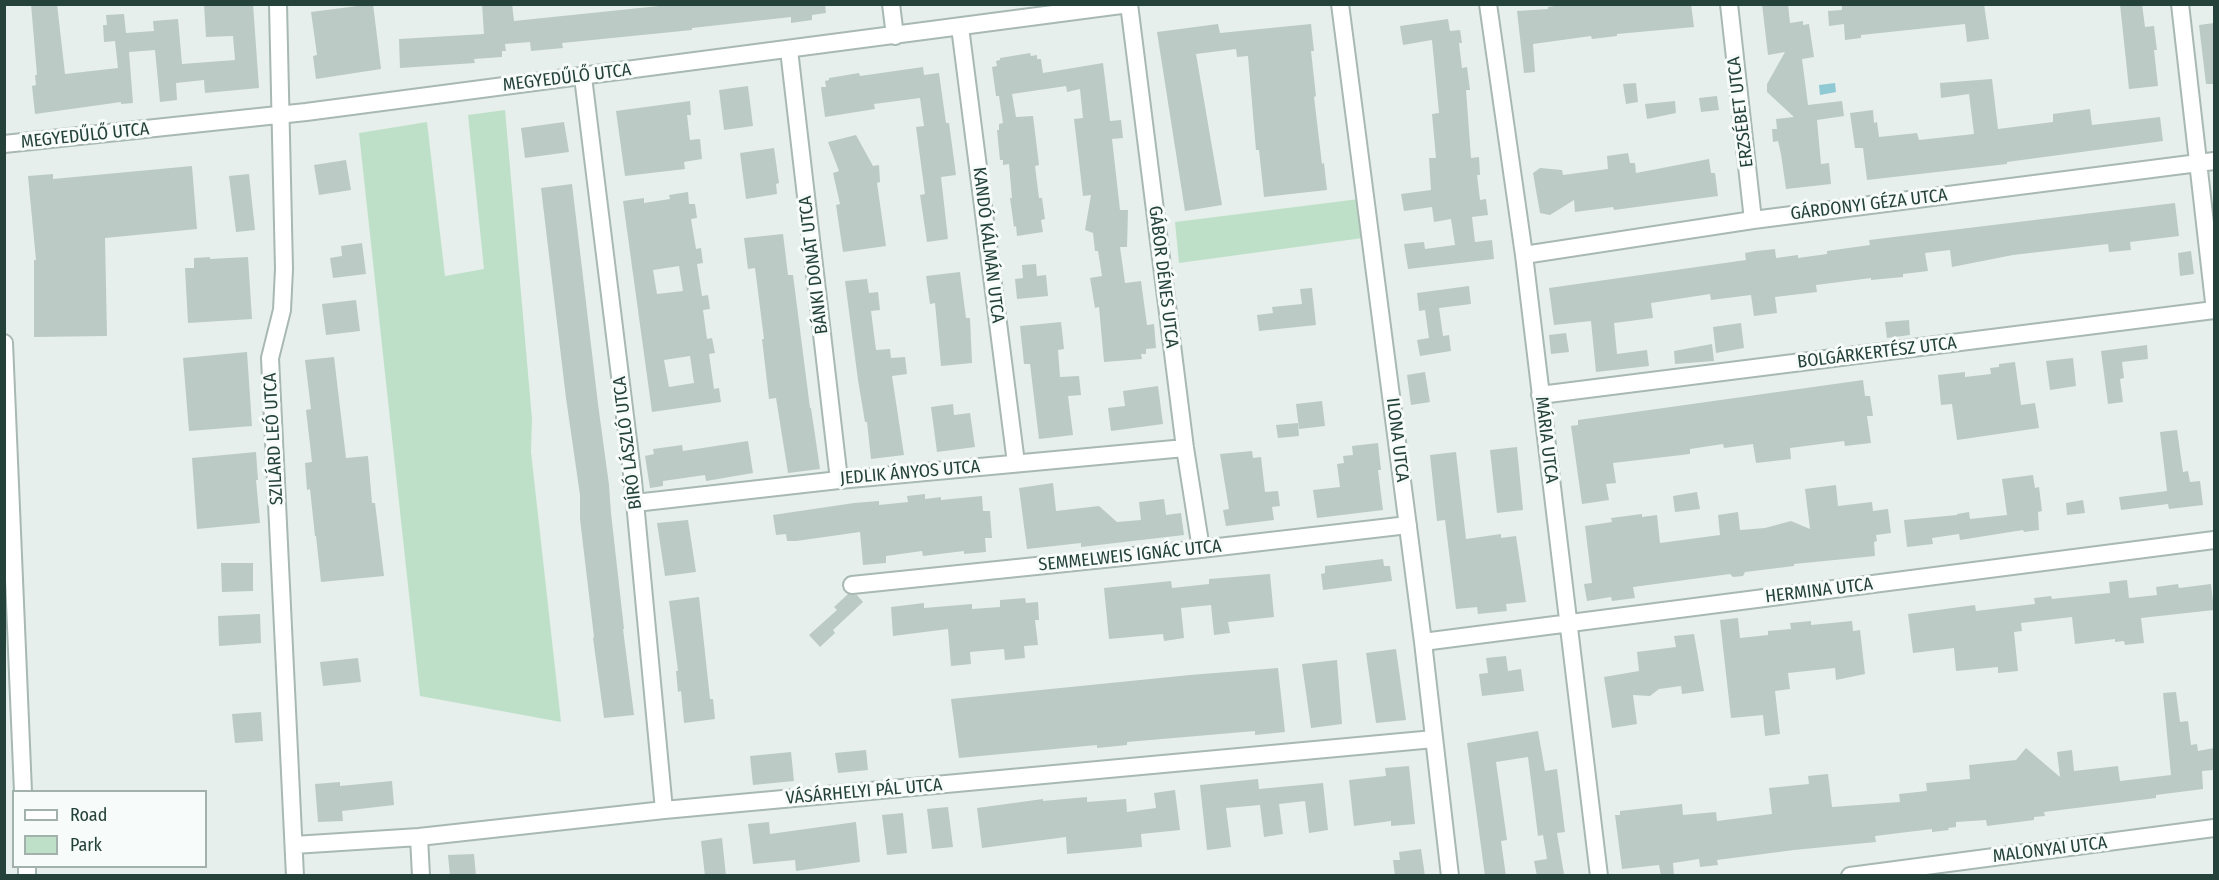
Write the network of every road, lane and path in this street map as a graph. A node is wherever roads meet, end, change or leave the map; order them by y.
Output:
1 (278, 4) edge
2 (891, 4) edge
3 (1129, 4) edge
4 (1340, 4) edge
5 (1488, 4) edge
6 (1729, 4) edge
7 (2181, 4) edge
8 (960, 27) junction
9 (895, 36) junction
10 (789, 50) junction
11 (583, 77) junction
12 (281, 115) junction
13 (4, 144) edge
14 (2207, 162) edge
15 (1754, 220) junction
16 (1524, 255) junction
17 (2214, 302) edge
18 (2214, 310) edge
19 (4, 343) edge
20 (1540, 395) junction
21 (1185, 448) junction
22 (1016, 463) junction
23 (839, 480) junction
24 (635, 503) junction
25 (1408, 525) junction
26 (2214, 540) edge
27 (1201, 549) junction
28 (852, 585) dead end
29 (1569, 623) junction
30 (1424, 642) junction
31 (1434, 740) junction
32 (23, 790) edge
33 (664, 810) junction
34 (2214, 828) edge
35 (419, 837) junction
36 (294, 845) junction
37 (295, 876) edge
38 (421, 876) edge
39 (1450, 876) edge
40 (1599, 876) edge
41 (1850, 876) edge

1 - 12 street, SZILÁRD LEÓ UTCA
2 - 9 street
3 - 8 street, MEGYEDŰLŐ UTCA
3 - 21 street, GÁBOR DÉNES UTCA
4 - 25 street, ILONA UTCA
5 - 16 street, MÁRIA UTCA
6 - 15 street, ERZSÉBET UTCA
7 - 14 street
8 - 9 street, MEGYEDŰLŐ UTCA
8 - 22 street, KANDÓ KÁLMÁN UTCA
9 - 10 street, MEGYEDŰLŐ UTCA
10 - 11 street, MEGYEDŰLŐ UTCA
10 - 23 street, BÁNKI DONÁT UTCA
11 - 12 street, MEGYEDŰLŐ UTCA
11 - 24 street, BÍRÓ LÁSZLÓ UTCA
12 - 13 street, MEGYEDŰLŐ UTCA
12 - 36 street, SZILÁRD LEÓ UTCA
14 - 15 street, GÁRDONYI GÉZA UTCA
14 - 17 street
15 - 16 street, GÁRDONYI GÉZA UTCA
16 - 20 street, MÁRIA UTCA
18 - 20 street, BOLGÁRKERTÉSZ UTCA
19 - 32 street
20 - 29 street, MÁRIA UTCA
21 - 22 street, JEDLIK ÁNYOS UTCA
21 - 27 street, GÁBOR DÉNES UTCA
22 - 23 street, JEDLIK ÁNYOS UTCA
23 - 24 street, JEDLIK ÁNYOS UTCA
24 - 33 street, BÍRÓ LÁSZLÓ UTCA
25 - 27 street, SEMMELWEIS IGNÁC UTCA
25 - 30 street, ILONA UTCA
26 - 29 street, HERMINA UTCA
27 - 28 street, SEMMELWEIS IGNÁC UTCA
29 - 30 street, HERMINA UTCA
29 - 40 street, MÁRIA UTCA
30 - 31 street, ILONA UTCA
31 - 33 street, VÁSÁRHELYI PÁL UTCA
31 - 39 street, ILONA UTCA
33 - 35 street, VÁSÁRHELYI PÁL UTCA
34 - 41 street, MALONYAI UTCA
35 - 36 street, VÁSÁRHELYI PÁL UTCA
35 - 38 street
36 - 37 street, SZILÁRD LEÓ UTCA

